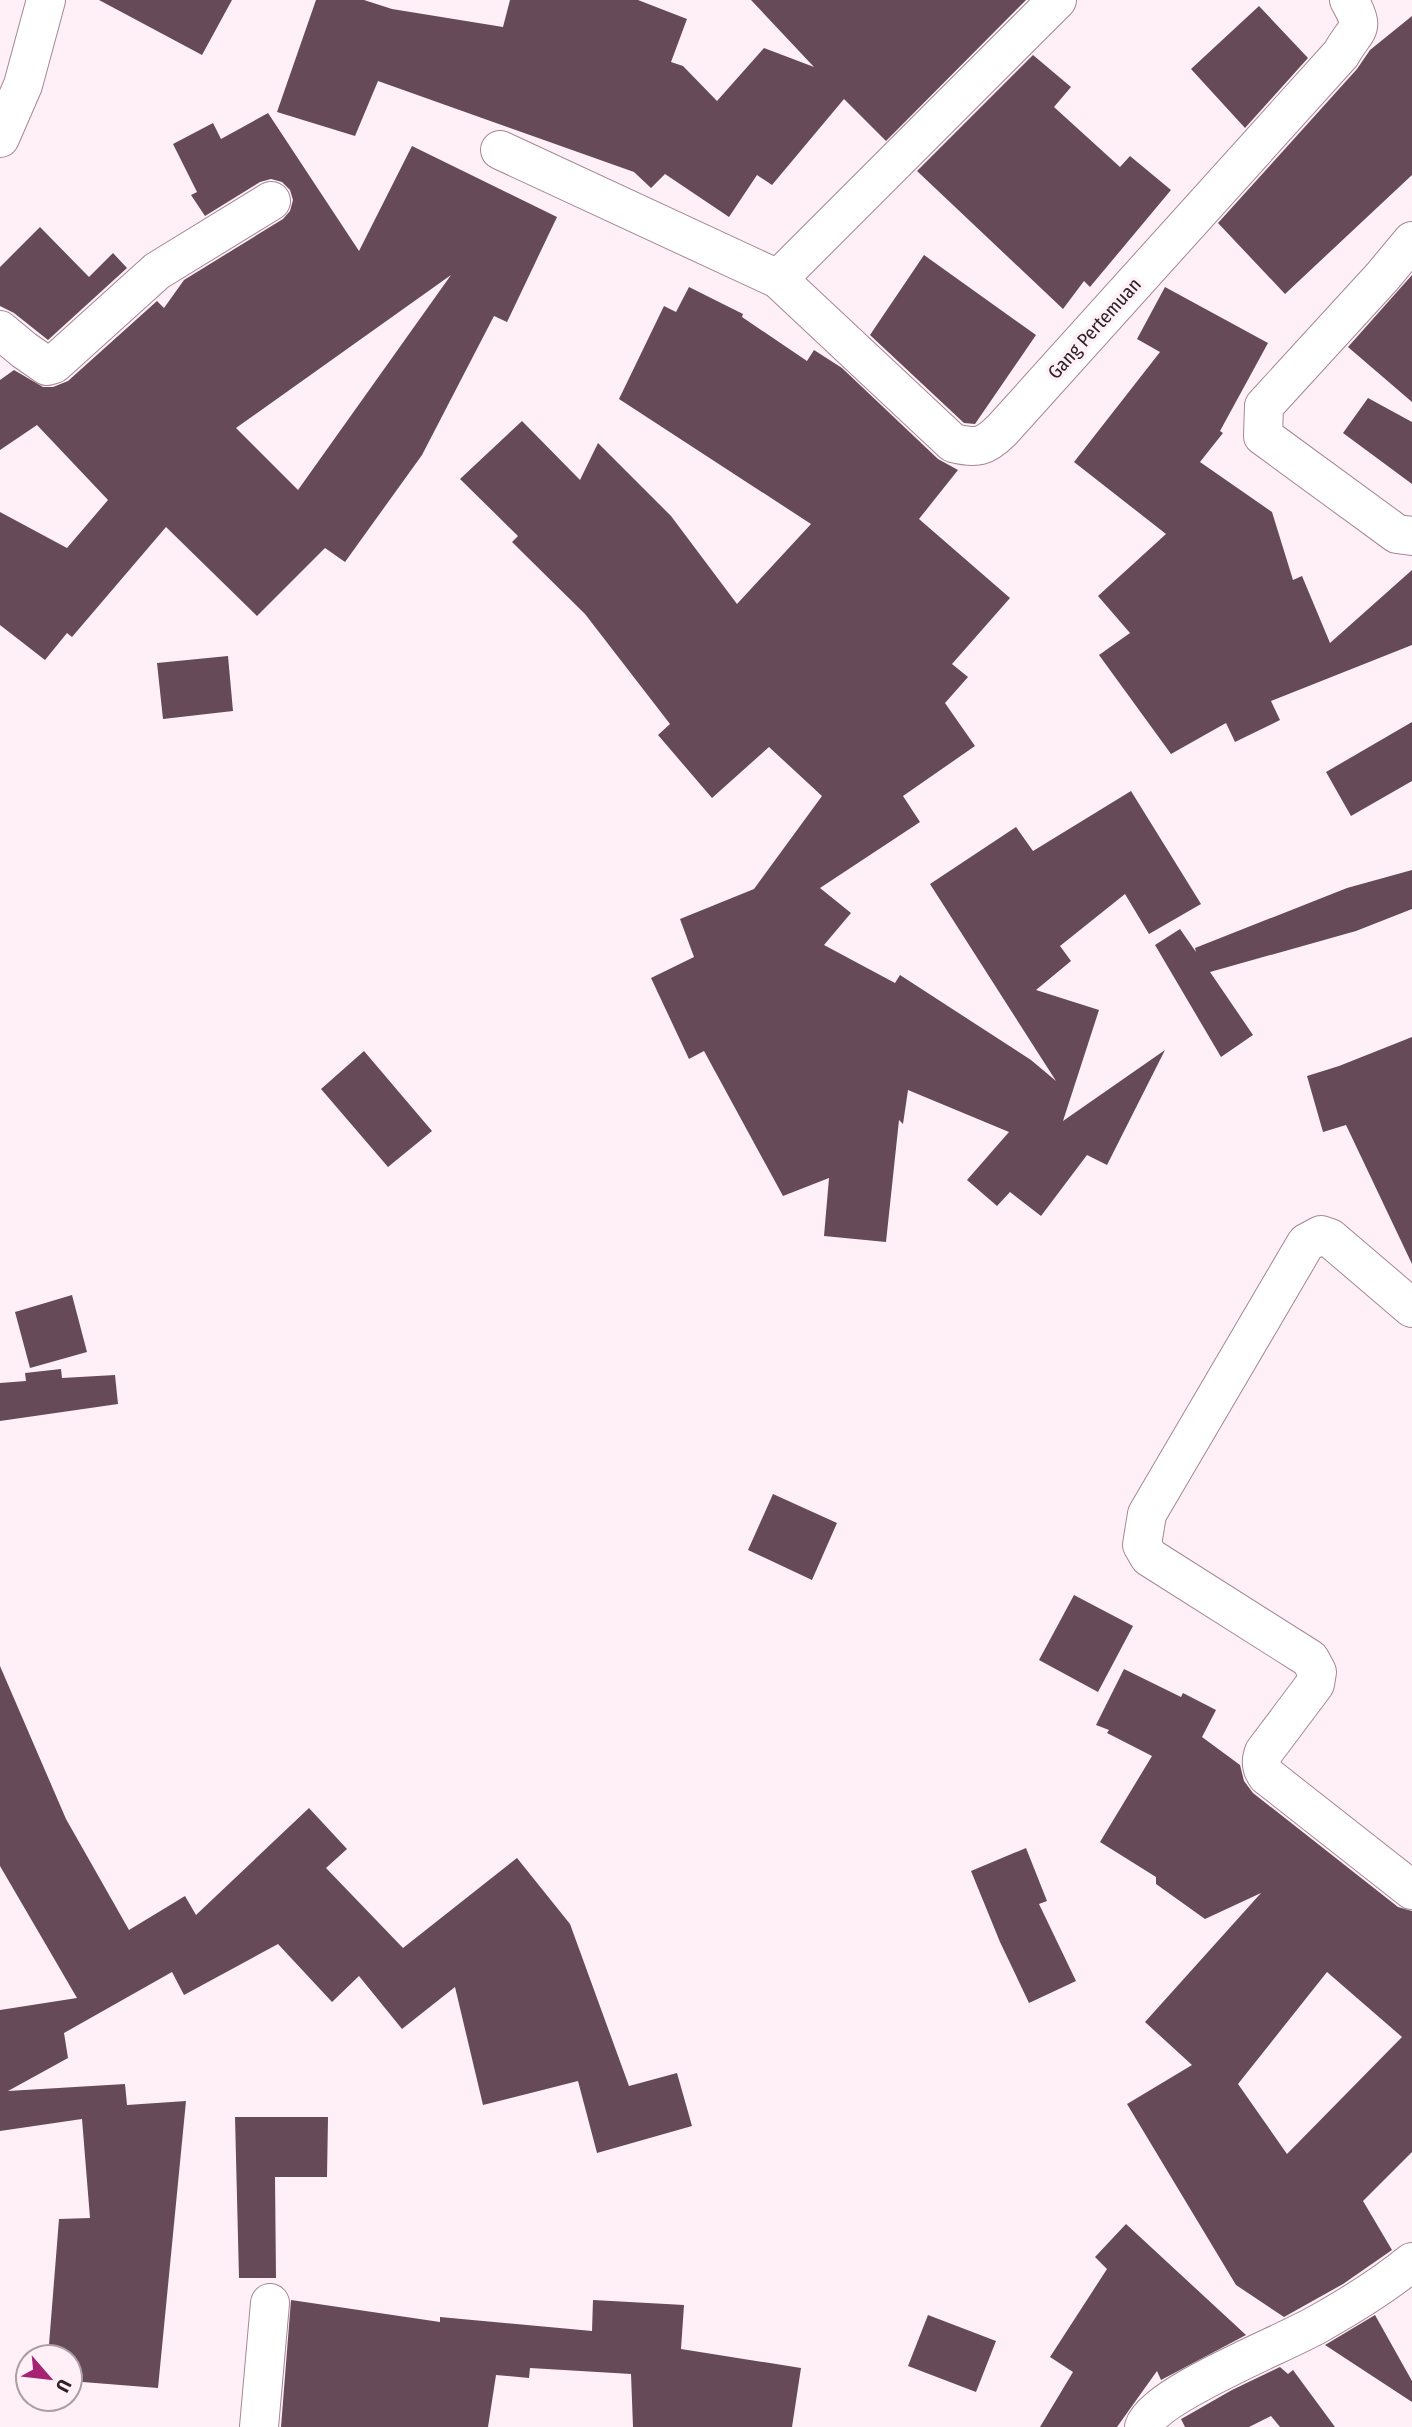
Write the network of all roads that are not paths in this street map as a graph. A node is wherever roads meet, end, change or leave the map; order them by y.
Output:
1 (46, 0) edge
2 (1057, 0) edge
3 (1349, 0) edge
4 (0, 138) edge
5 (500, 150) dead end
6 (271, 201) dead end
7 (1412, 241) edge
8 (778, 279) junction
9 (0, 330) edge
10 (1412, 536) edge
11 (1412, 1308) edge
12 (1412, 1890) edge
13 (1411, 2264) edge
14 (270, 2303) dead end
15 (259, 2427) edge
16 (1144, 2427) edge

1 - 4 street
2 - 8 street
3 - 8 street, Gang Pertemuan
5 - 8 street, Gang Pertemuan
6 - 9 street
7 - 10 street
11 - 12 street
13 - 16 street
14 - 15 street

